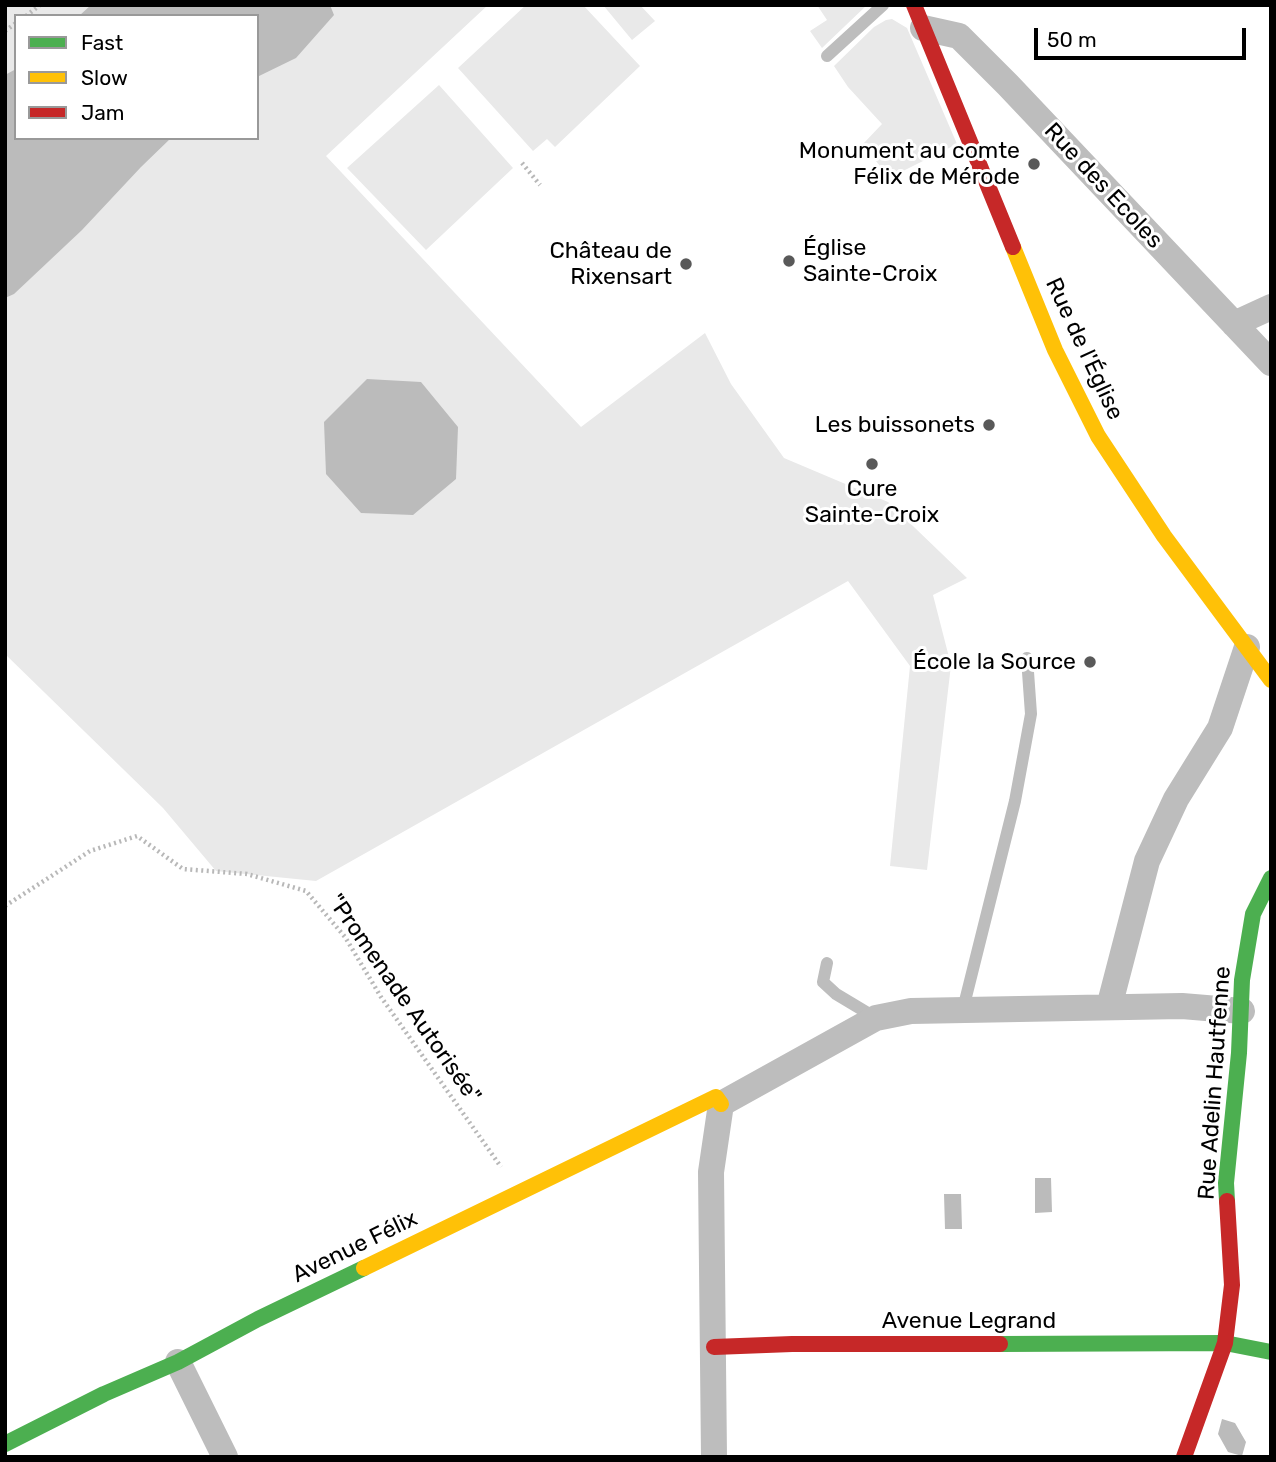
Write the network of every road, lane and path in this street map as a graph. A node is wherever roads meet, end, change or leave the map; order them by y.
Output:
1 (883, 5) edge
2 (918, 16) edge
3 (827, 56) dead end
4 (522, 163) dead end
5 (540, 185) dead end
6 (1271, 307) edge
7 (1234, 324) junction
8 (1271, 363) edge
9 (1247, 647) junction
10 (1027, 658) dead end
11 (1271, 680) edge
12 (1271, 878) edge
13 (5, 906) edge
14 (827, 963) dead end
15 (1109, 1007) junction
16 (963, 1009) junction
17 (1242, 1011) junction
18 (876, 1018) junction
19 (721, 1104) junction
20 (519, 1193) junction
21 (1225, 1343) junction
22 (714, 1347) junction
23 (1271, 1352) edge
24 (178, 1362) junction
25 (5, 1444) edge
26 (225, 1457) edge
27 (714, 1457) edge
28 (1184, 1457) edge

1 - 3 lane
2 - 7 street, Rue des Ecoles
2 - 9 street, Rue de l'Église
4 - 5 path
6 - 7 street
7 - 8 street, Rue des Ecoles
9 - 11 street, Rue de l'Église
9 - 15 street
10 - 16 lane
12 - 17 street, Rue Adelin Hautfenne
13 - 20 path, "Promenade Autorisée"
14 - 18 lane
15 - 16 street
15 - 17 street
16 - 18 street
17 - 21 street, Rue Adelin Hautfenne
18 - 19 street
19 - 20 street, Avenue Félix
19 - 22 street
20 - 24 street, Avenue Félix
21 - 22 street, Avenue Legrand
21 - 23 street, Avenue Legrand
21 - 28 street, Rue Adelin Hautfenne
22 - 27 street
24 - 25 street, Avenue Félix
24 - 26 street

